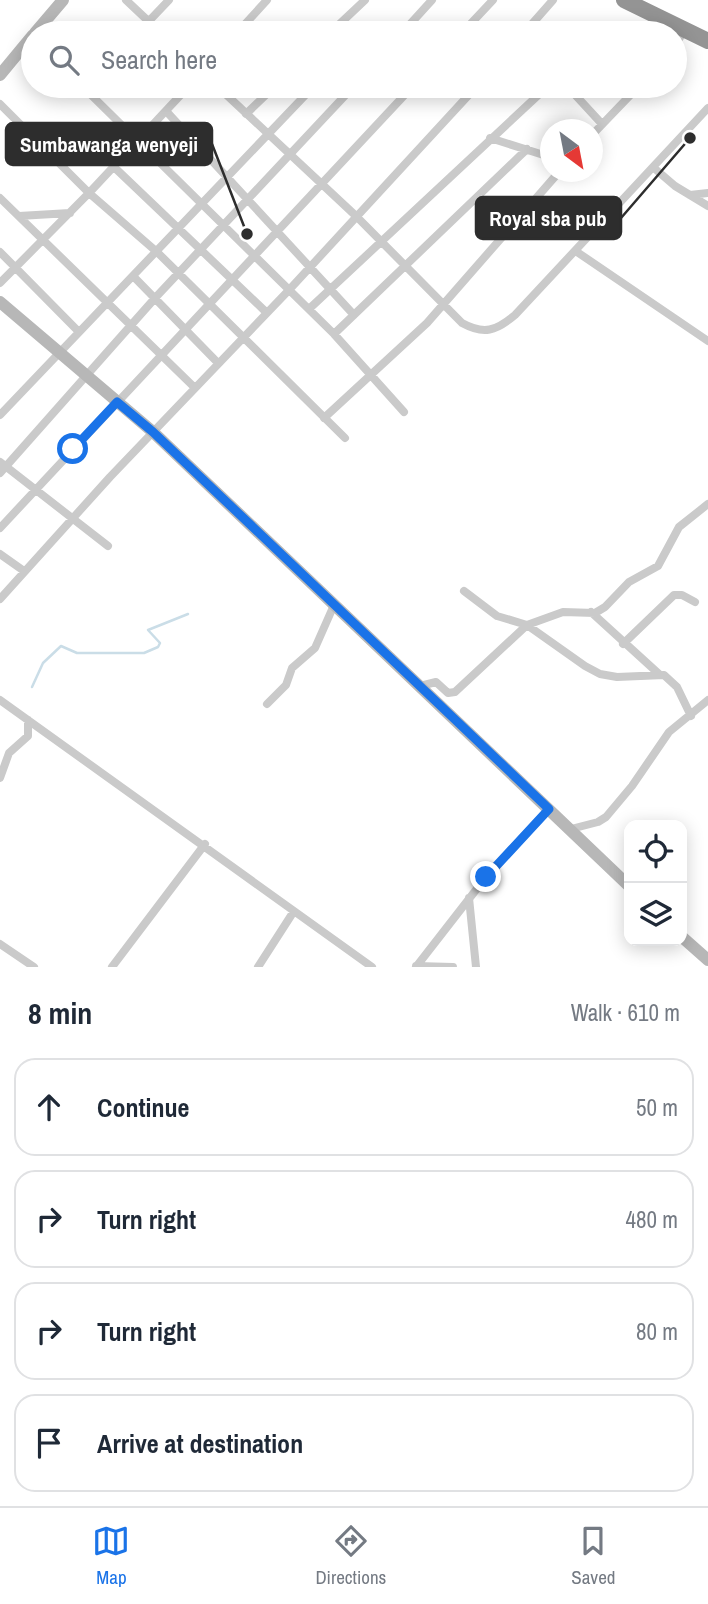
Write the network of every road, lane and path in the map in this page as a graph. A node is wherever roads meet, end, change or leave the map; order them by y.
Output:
1 (63, 0) edge
2 (126, 0) edge
3 (169, 0) edge
4 (267, 0) edge
5 (365, 0) edge
6 (432, 0) edge
7 (493, 0) edge
8 (553, 0) edge
9 (624, 0) edge
10 (46, 21) edge
11 (149, 21) joint
12 (248, 21) edge
13 (343, 21) edge
14 (413, 21) edge
15 (473, 21) edge
16 (535, 21) edge
17 (654, 21) edge
18 (687, 39) edge
19 (708, 41) edge
20 (21, 50) edge
21 (0, 75) edge
22 (94, 98) edge
23 (178, 98) edge
24 (229, 98) edge
25 (263, 98) edge
26 (303, 98) edge
27 (342, 98) edge
28 (402, 98) edge
29 (466, 98) edge
30 (535, 98) edge
31 (578, 98) edge
32 (628, 98) edge
33 (0, 104) edge
34 (708, 108) edge
35 (166, 111) junction
36 (246, 114) junction
37 (598, 119) edge
38 (603, 124) edge
39 (269, 135) junction
40 (490, 138) junction
41 (137, 141) junction
42 (527, 149) junction
43 (540, 153) edge
44 (288, 154) junction
45 (114, 167) junction
46 (654, 167) junction
47 (228, 178) junction
48 (550, 182) edge
49 (320, 184) junction
50 (89, 193) junction
51 (708, 193) edge
52 (689, 195) junction
53 (0, 198) edge
54 (248, 198) junction
55 (202, 206) junction
56 (708, 206) edge
57 (70, 212) junction
58 (19, 216) junction
59 (356, 216) junction
60 (223, 226) junction
61 (180, 229) junction
62 (277, 231) junction
63 (43, 239) junction
64 (380, 240) junction
65 (202, 250) junction
66 (0, 252) edge
67 (157, 252) junction
68 (577, 252) junction
69 (254, 255) junction
70 (404, 264) junction
71 (310, 266) junction
72 (16, 268) junction
73 (179, 273) junction
74 (134, 277) junction
75 (232, 279) junction
76 (0, 284) edge
77 (331, 288) junction
78 (289, 290) junction
79 (156, 298) junction
80 (0, 302) edge
81 (209, 303) junction
82 (108, 304) junction
83 (444, 304) junction
84 (309, 309) junction
85 (267, 313) junction
86 (354, 315) junction
87 (131, 326) junction
88 (185, 329) junction
89 (78, 331) junction
90 (334, 334) junction
91 (243, 336) junction
92 (708, 341) edge
93 (58, 351) junction
94 (161, 354) junction
95 (218, 363) junction
96 (371, 374) junction
97 (87, 375) junction
98 (194, 387) junction
99 (117, 402) junction
100 (404, 412) dead end
101 (0, 415) edge
102 (324, 418) junction
103 (153, 432) junction
104 (345, 438) dead end
105 (2, 467) edge
106 (35, 489) junction
107 (708, 504) edge
108 (71, 519) junction
109 (0, 528) edge
110 (108, 546) dead end
111 (0, 554) edge
112 (24, 571) junction
113 (464, 591) dead end
114 (0, 598) edge
115 (695, 602) dead end
116 (334, 605) junction
117 (591, 612) junction
118 (527, 625) junction
119 (623, 643) junction
120 (659, 674) junction
121 (420, 686) junction
122 (708, 700) edge
123 (3, 701) edge
124 (267, 704) dead end
125 (691, 716) junction
126 (28, 720) junction
127 (0, 778) edge
128 (549, 809) junction
129 (571, 830) junction
130 (205, 844) junction
131 (626, 883) edge
132 (469, 898) junction
133 (294, 911) junction
134 (687, 941) edge
135 (0, 944) edge
136 (708, 960) edge
137 (34, 967) edge
138 (113, 967) edge
139 (258, 967) edge
140 (372, 967) edge
141 (416, 967) edge
142 (453, 967) edge
143 (476, 967) edge

1 - 10 street
2 - 11 street
3 - 11 street
4 - 12 street
5 - 13 street
6 - 14 street
7 - 15 street
8 - 16 street
9 - 17 highway
18 - 19 highway
20 - 21 street
22 - 41 street
23 - 35 street
24 - 36 street
25 - 36 street
26 - 39 street
27 - 44 street
28 - 49 street
29 - 59 street
30 - 40 street
31 - 37 street
32 - 38 street
33 - 50 street
34 - 46 street
35 - 41 street
35 - 47 street
36 - 39 street
39 - 44 street
39 - 47 street
40 - 42 street
40 - 64 street
41 - 45 street
41 - 55 street
42 - 43 street
42 - 70 street
44 - 49 street
44 - 54 street
45 - 50 street
45 - 61 street
46 - 52 street
46 - 68 street
47 - 54 street
47 - 55 street
48 - 83 street
49 - 59 street
49 - 62 street
50 - 57 street
50 - 67 street
51 - 52 street
52 - 56 street
53 - 58 street
54 - 60 street
54 - 62 street
55 - 60 street
55 - 61 street
57 - 58 street
57 - 63 street
58 - 63 street
59 - 64 street
59 - 71 street
60 - 65 street
60 - 69 street
61 - 65 street
61 - 67 street
62 - 69 street
62 - 71 street
63 - 72 street
63 - 82 street
64 - 70 street
64 - 77 street
65 - 73 street
65 - 75 street
66 - 72 street
67 - 73 street
67 - 74 street
68 - 83 street
68 - 92 street
69 - 75 street
69 - 78 street
70 - 83 street
70 - 86 street
71 - 77 street
71 - 78 street
72 - 76 street
72 - 89 street
73 - 79 street
73 - 81 street
74 - 79 street
74 - 82 street
75 - 81 street
75 - 85 street
77 - 84 street
77 - 86 street
78 - 84 street
78 - 85 street
79 - 87 street
79 - 88 street
80 - 93 street
81 - 88 street
81 - 91 street
82 - 87 street
82 - 89 street
83 - 96 street
84 - 90 street
85 - 91 street
86 - 90 street
87 - 94 street
87 - 97 street
88 - 94 street
88 - 95 street
89 - 93 street
90 - 96 street
91 - 95 street
91 - 102 street
93 - 97 street
93 - 101 street
94 - 98 street
94 - 99 street
95 - 98 street
96 - 100 street
96 - 102 street
97 - 99 street
97 - 105 street
98 - 103 street
99 - 103 street
99 - 106 street
102 - 104 street
103 - 108 street
103 - 116 street
105 - 106 street
106 - 108 street
106 - 109 street
107 - 117 street
108 - 110 street
108 - 112 street
111 - 112 street
112 - 114 street
113 - 118 street
115 - 119 street
116 - 121 street
116 - 124 street
117 - 118 street
117 - 119 street
118 - 120 street
118 - 121 street
119 - 120 street
120 - 125 street
121 - 128 street
122 - 125 street
123 - 126 street
125 - 129 street
126 - 127 street
126 - 130 street
128 - 129 street
128 - 132 street
129 - 131 street
130 - 133 street
130 - 138 street
132 - 141 street
132 - 143 street
133 - 139 street
133 - 140 street
134 - 136 street
135 - 137 street
141 - 142 street

